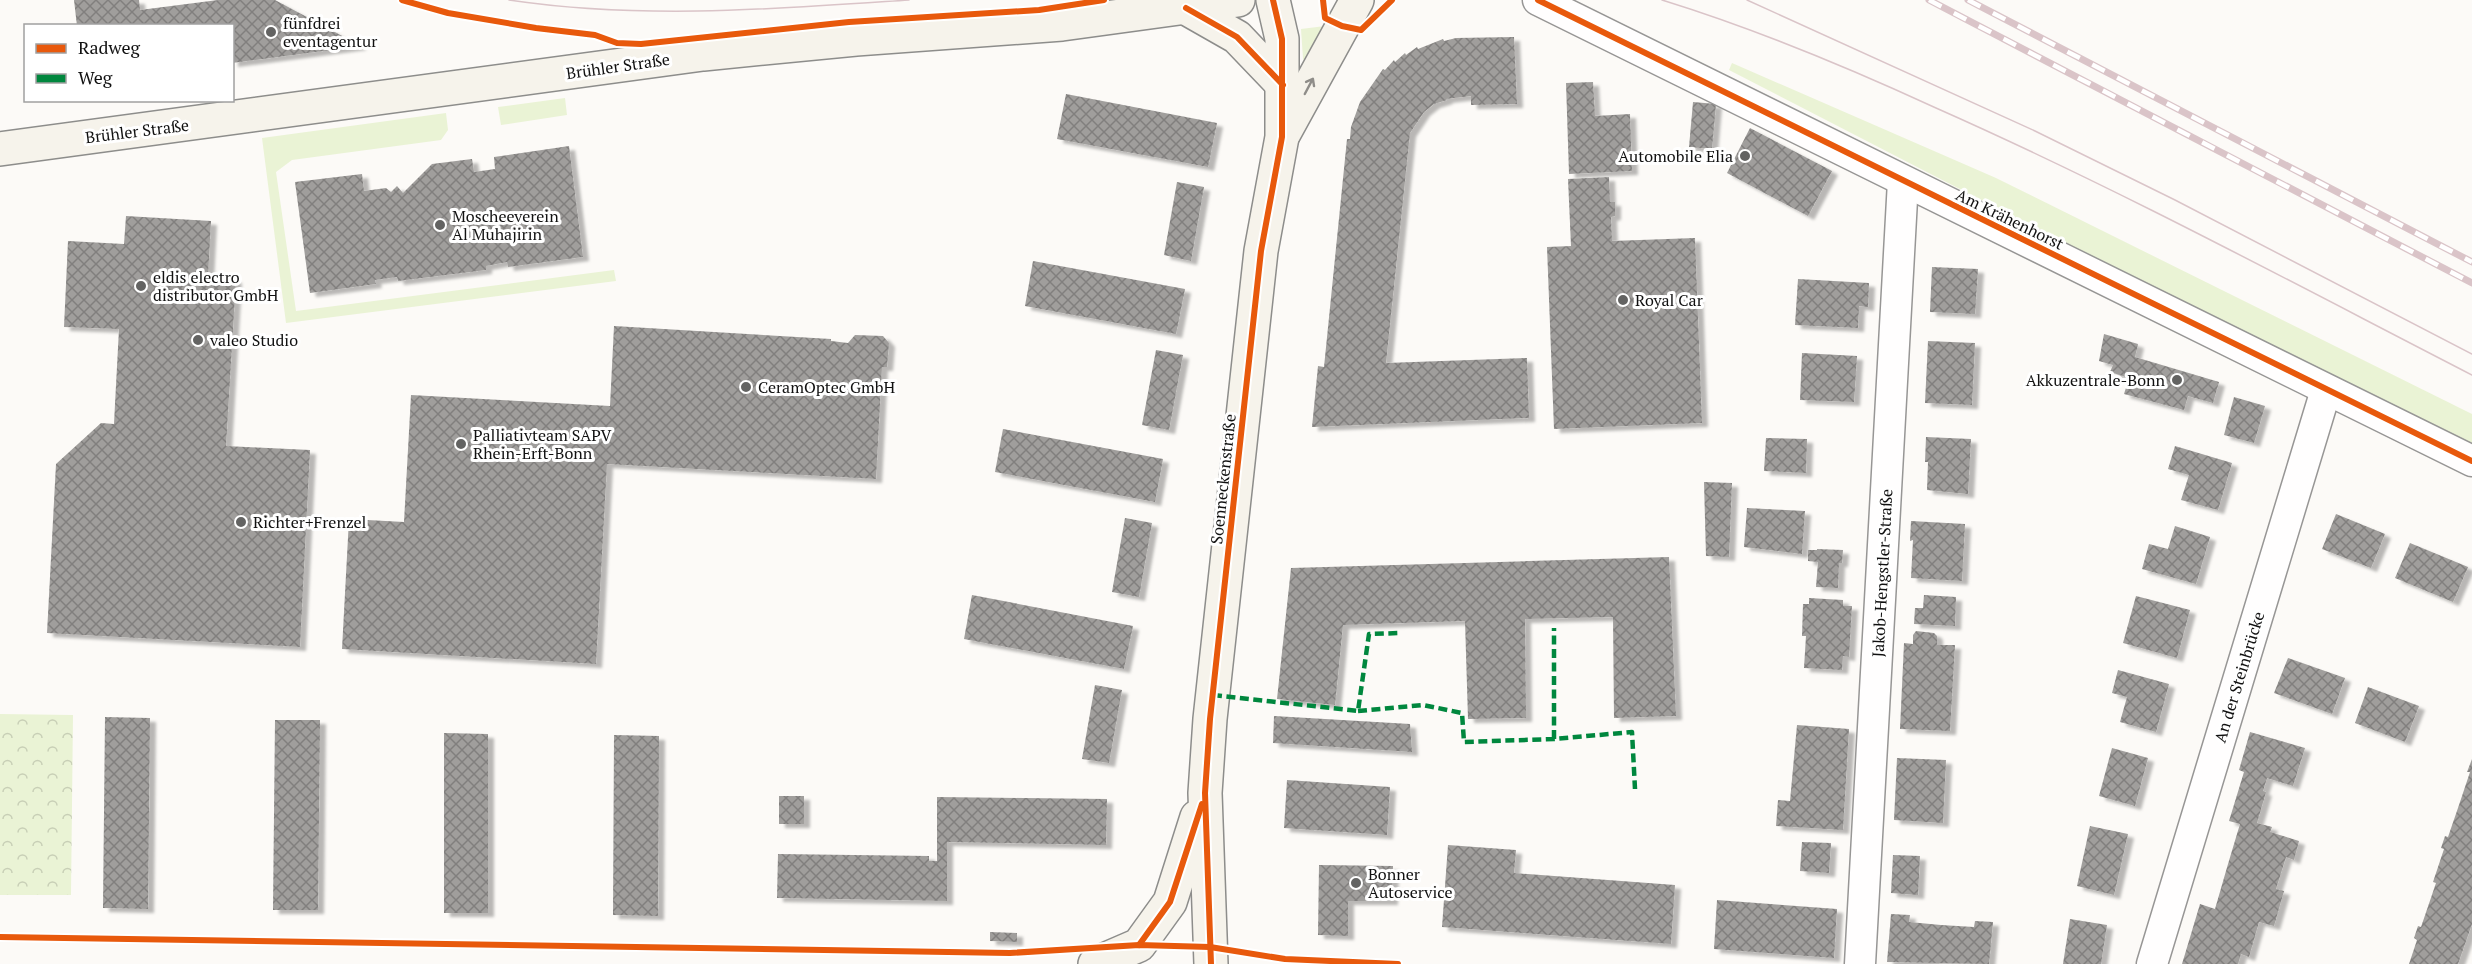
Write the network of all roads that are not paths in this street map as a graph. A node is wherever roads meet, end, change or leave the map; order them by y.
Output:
1 (1238, 0) edge
2 (1273, 0) edge
3 (1357, 0) edge
4 (1538, 0) edge
5 (1186, 8) junction
6 (1283, 85) junction
7 (1281, 137) junction
8 (0, 149) edge
9 (1903, 181) junction
10 (2326, 390) junction
11 (2472, 461) edge
12 (1205, 793) junction
13 (1095, 964) edge
14 (1211, 964) edge
15 (1860, 964) edge
16 (2152, 964) edge

1 - 5 street, Brühler Straße
2 - 6 street, Soenneckenstraße
7 -> 3 street
4 - 9 street, Am Krähenhorst
5 - 6 street
5 - 8 street, Brühler Straße
6 - 7 street, Soenneckenstraße
7 - 12 street, Soenneckenstraße
9 - 10 street, Am Krähenhorst
9 - 15 street, Jakob-Hengstler-Straße
10 - 11 street, Am Krähenhorst
10 - 16 street, An der Steinbrücke
12 - 13 street
12 - 14 street, Soenneckenstraße

